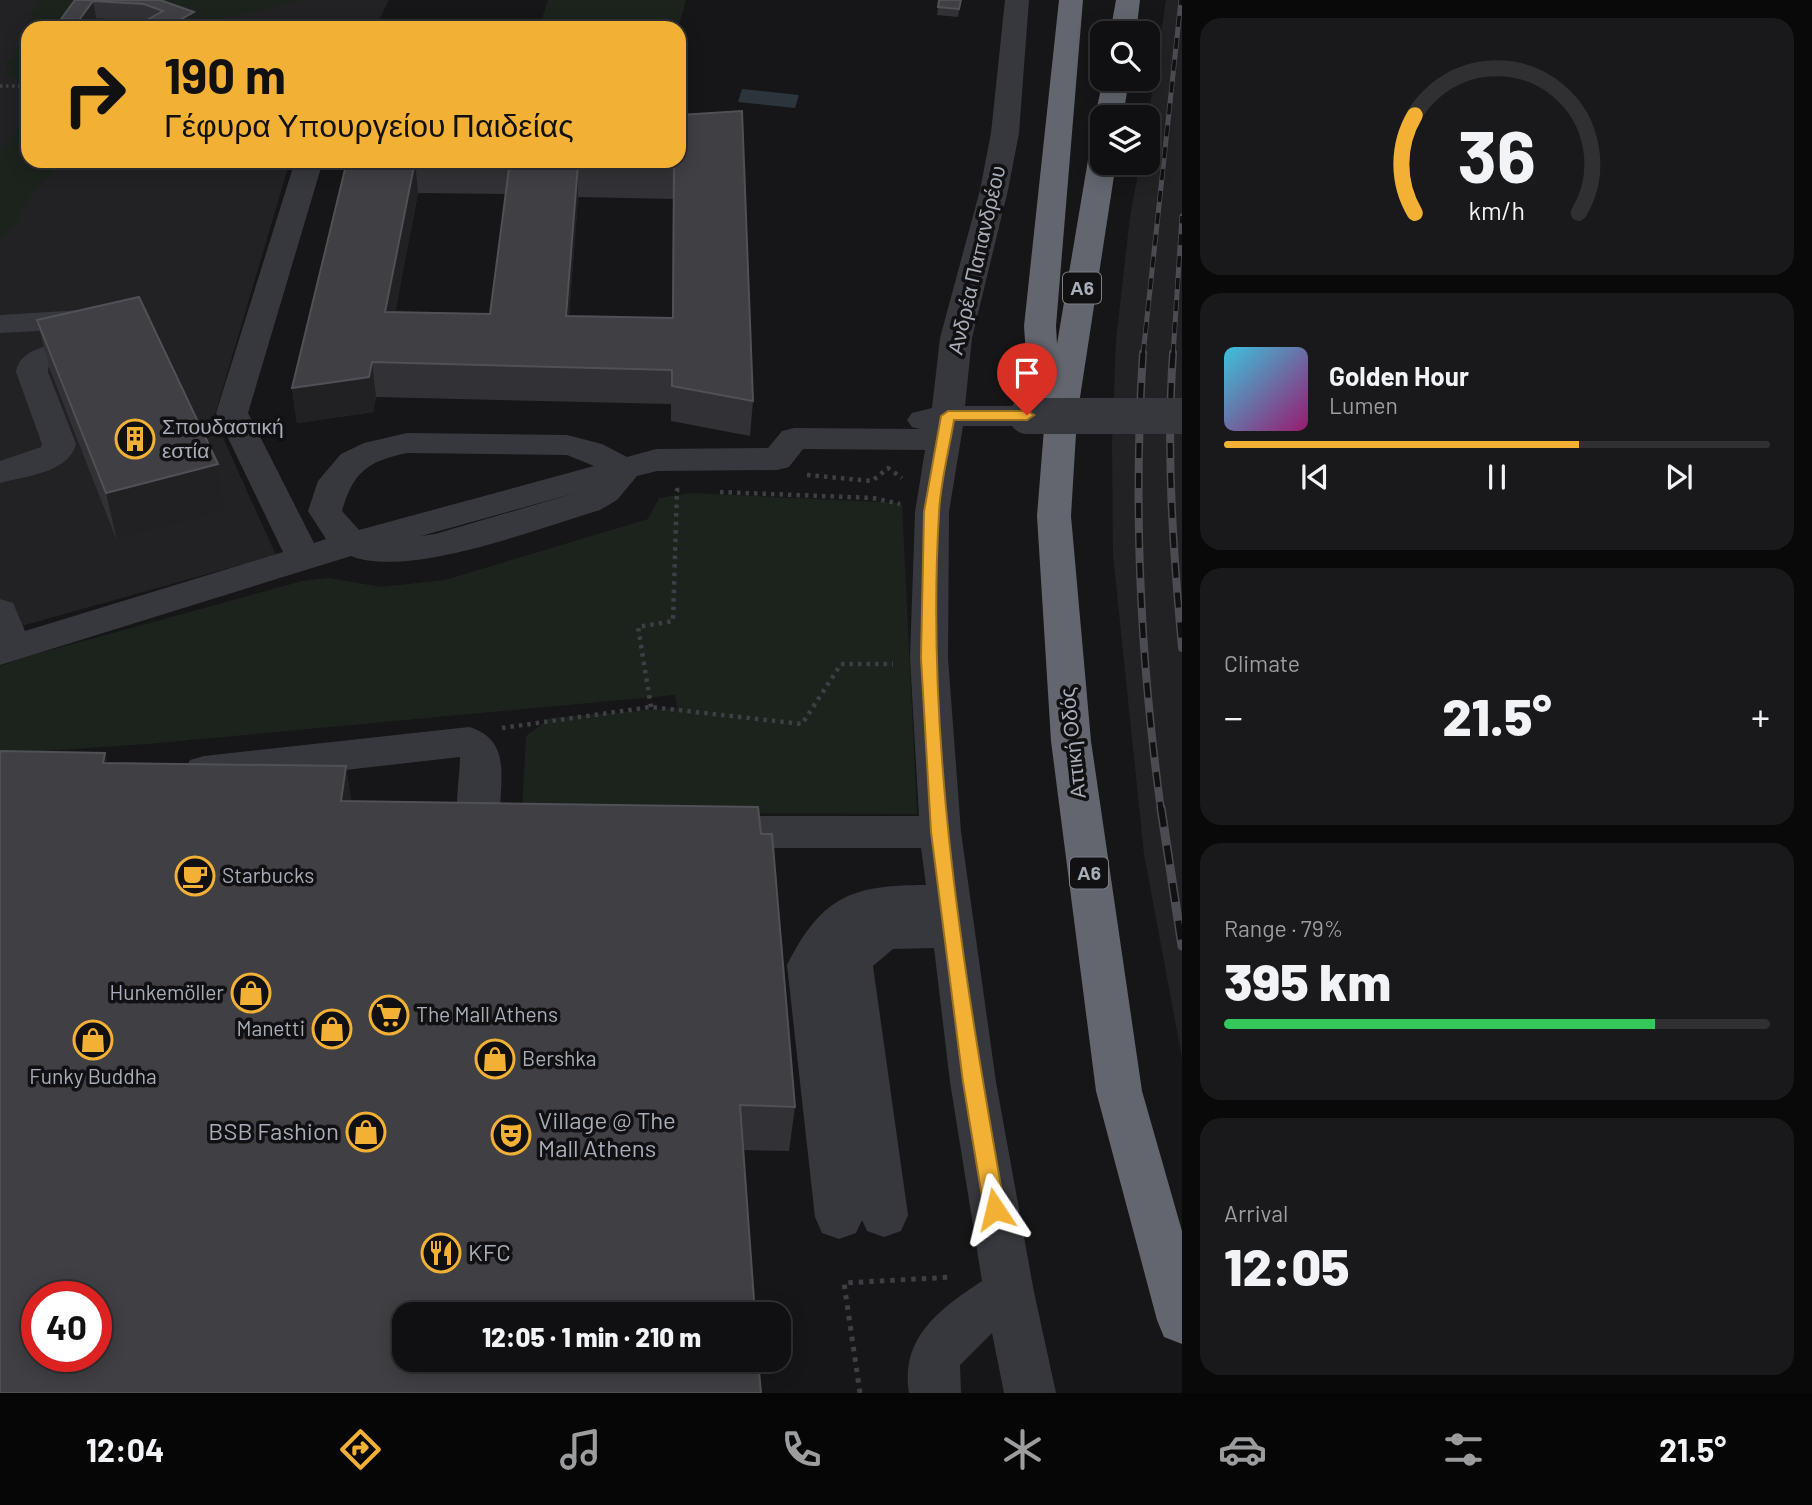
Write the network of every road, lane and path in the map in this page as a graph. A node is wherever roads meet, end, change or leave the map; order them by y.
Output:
1 (1017, 0) edge
2 (1071, 0) edge
3 (1128, 0) edge
4 (1125, 21) edge
5 (0, 86) edge
6 (21, 86) edge
7 (307, 168) edge
8 (1099, 175) edge
9 (0, 324) edge
10 (1044, 416) junction
11 (1182, 416) edge
12 (945, 428) junction
13 (623, 471) junction
14 (0, 472) edge
15 (690, 491) dead end
16 (716, 492) dead end
17 (932, 512) junction
18 (353, 543) junction
19 (304, 559) junction
20 (0, 612) edge
21 (6, 651) edge
22 (929, 664) junction
23 (651, 707) junction
24 (475, 744) junction
25 (174, 775) edge
26 (542, 831) edge
27 (677, 832) edge
28 (940, 832) junction
29 (951, 917) junction
30 (884, 1215) dead end
31 (839, 1217) dead end
32 (1008, 1283) junction
33 (1182, 1320) edge
34 (860, 1393) edge
35 (935, 1393) edge
36 (1030, 1393) edge

1 - 12 street, Ανδρέα Παπανδρέου
2 - 10 highway
3 - 4 highway
5 - 6 path
7 - 19 street
8 - 10 highway, Αττική Οδός / Α6
9 - 14 street
10 - 11 street, bridge
10 - 12 street
10 - 33 highway, Αττική Οδός / Α6
12 - 13 street
12 - 17 street, Ανδρέα Παπανδρέου
13 - 18 street
13 - 18 street
15 - 23 path
16 - 17 path
17 - 22 street, Ανδρέα Παπανδρέου
18 - 19 street
19 - 21 street
20 - 21 street
22 - 23 path
22 - 28 street, Ανδρέα Παπανδρέου
23 - 24 path
24 - 25 street
24 - 26 street
27 - 28 street
28 - 29 street, Ανδρέα Παπανδρέου
29 - 30 street
29 - 31 street
29 - 32 street, Ανδρέα Παπανδρέου
32 - 34 path
32 - 35 street
32 - 36 street, Ανδρέα Παπανδρέου

